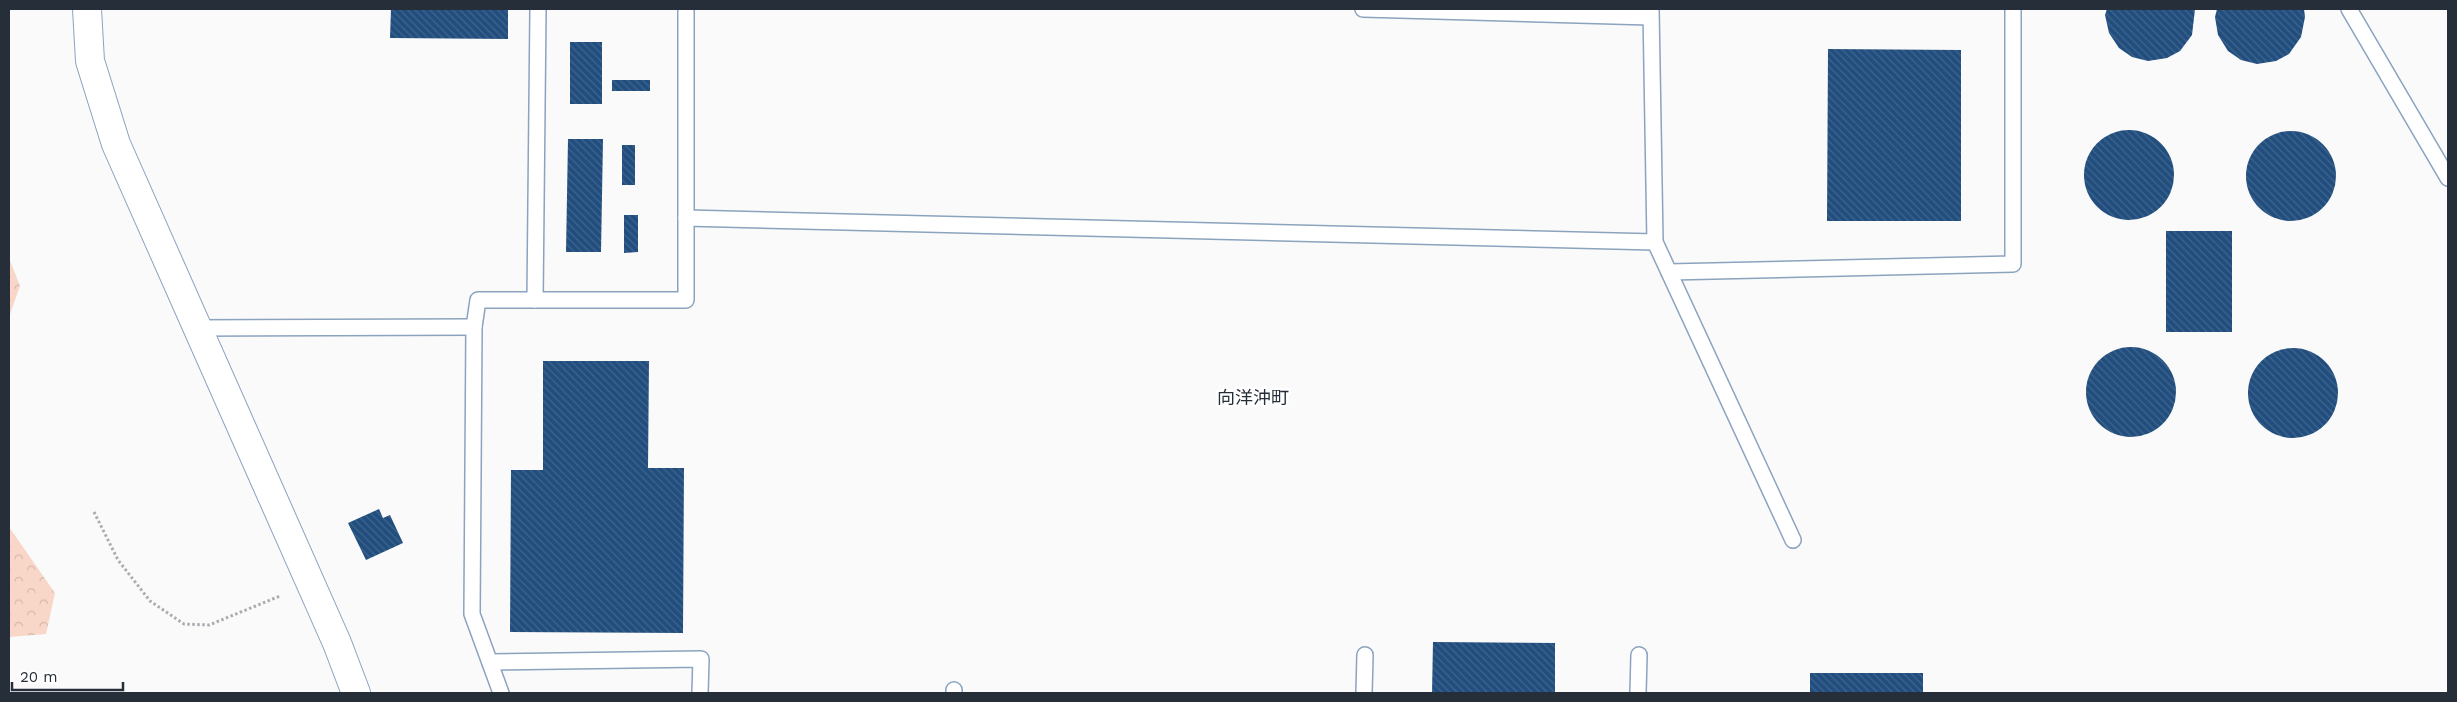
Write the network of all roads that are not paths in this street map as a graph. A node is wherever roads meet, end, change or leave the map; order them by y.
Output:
1 (87, 9) edge
2 (538, 9) edge
3 (686, 9) edge
4 (1364, 9) edge
5 (2013, 9) edge
6 (2349, 9) edge
7 (1650, 13) edge
8 (2448, 178) edge
9 (686, 218) junction
10 (1655, 242) junction
11 (1669, 272) junction
12 (535, 300) junction
13 (474, 327) junction
14 (197, 328) junction
15 (1793, 540) dead end
16 (1639, 654) dead end
17 (1365, 655) dead end
18 (490, 662) junction
19 (356, 693) edge
20 (501, 693) edge
21 (700, 693) edge
22 (1364, 693) edge
23 (1638, 693) edge

1 - 14 street
2 - 12 lane
3 - 9 lane
4 - 7 lane
5 - 11 lane
6 - 8 lane
7 - 10 lane
9 - 10 lane
9 - 12 lane
10 - 11 lane
11 - 15 lane
12 - 13 lane
13 - 14 lane
13 - 18 lane
14 - 19 street
16 - 23 lane
17 - 22 lane
18 - 20 lane
18 - 21 lane

